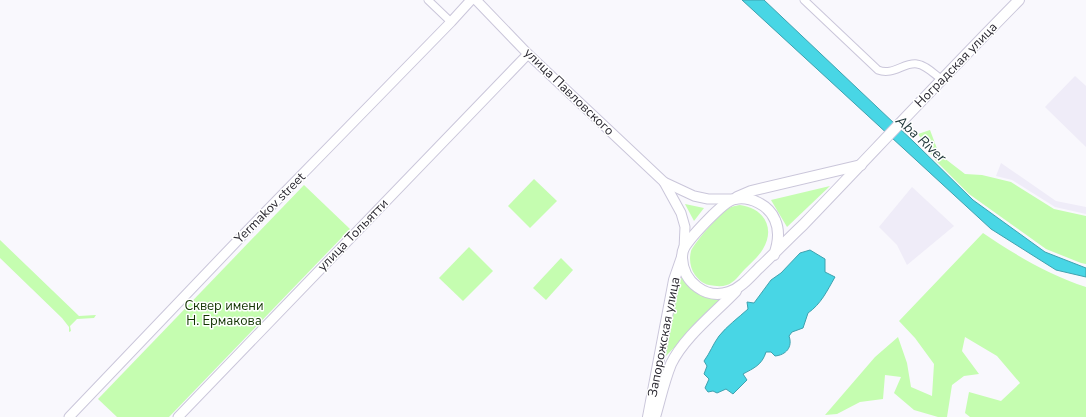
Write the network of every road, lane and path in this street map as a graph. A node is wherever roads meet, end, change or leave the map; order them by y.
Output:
1 (428, 0) edge
2 (471, 0) edge
3 (476, 0) edge
4 (804, 0) edge
5 (1018, 0) edge
6 (451, 22) junction
7 (528, 54) junction
8 (941, 80) junction
9 (861, 165) junction
10 (664, 182) junction
11 (733, 199) junction
12 (683, 253) junction
13 (774, 255) junction
14 (742, 286) junction
15 (71, 416) edge
16 (178, 417) edge
17 (648, 417) edge
18 (655, 417) edge

1 - 6 street
2 - 6 main road, Yermakov street
3 - 7 main road, улица Павловского
4 - 8 street
5 - 8 main road, Ноградская улица
6 - 15 main road, Yermakov street
7 - 10 main road, улица Павловского
7 - 16 main road, улица Тольятти
8 - 9 main road, Ноградская улица
9 - 11 main road
9 - 13 main road, Ноградская улица
10 - 11 main road, улица Павловского
10 - 12 main road, улица Павловского
11 - 12 main road
11 - 13 main road
12 - 14 main road
12 - 17 main road, Запорожская улица
13 - 14 main road
14 - 18 main road, Запорожская улица

